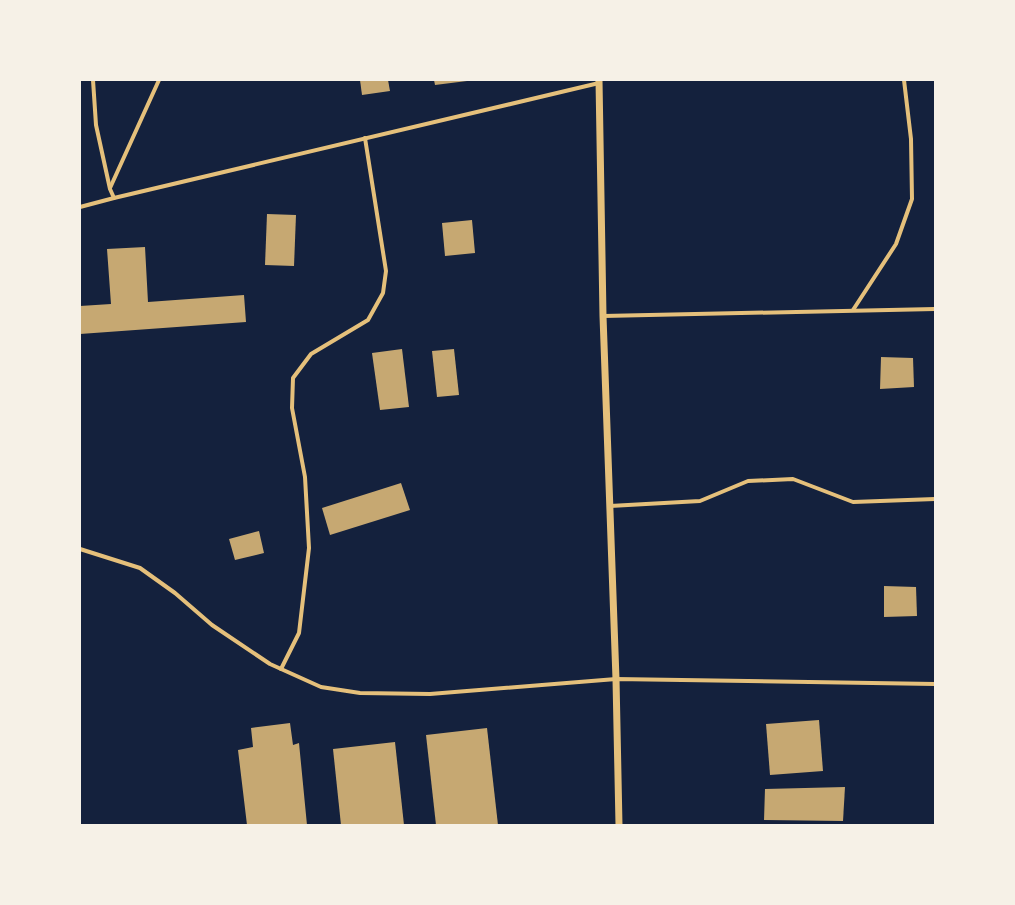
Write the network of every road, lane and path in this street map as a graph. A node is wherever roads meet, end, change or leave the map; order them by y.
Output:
1 (93, 80) edge
2 (159, 80) edge
3 (904, 80) edge
4 (599, 82) edge
5 (365, 138) junction
6 (110, 189) junction
7 (114, 198) junction
8 (80, 207) edge
9 (935, 308) edge
10 (853, 310) junction
11 (603, 316) junction
12 (935, 499) edge
13 (610, 506) junction
14 (80, 549) edge
15 (281, 669) junction
16 (616, 679) junction
17 (935, 684) edge
18 (619, 825) edge

1 - 6 street
2 - 6 street
3 - 10 street
4 - 5 street
4 - 11 street
5 - 7 street
5 - 15 street
6 - 7 street
7 - 8 street
9 - 10 street
10 - 11 street
11 - 13 street
12 - 13 street
13 - 16 street
14 - 15 street
15 - 16 street
16 - 17 street
16 - 18 street

